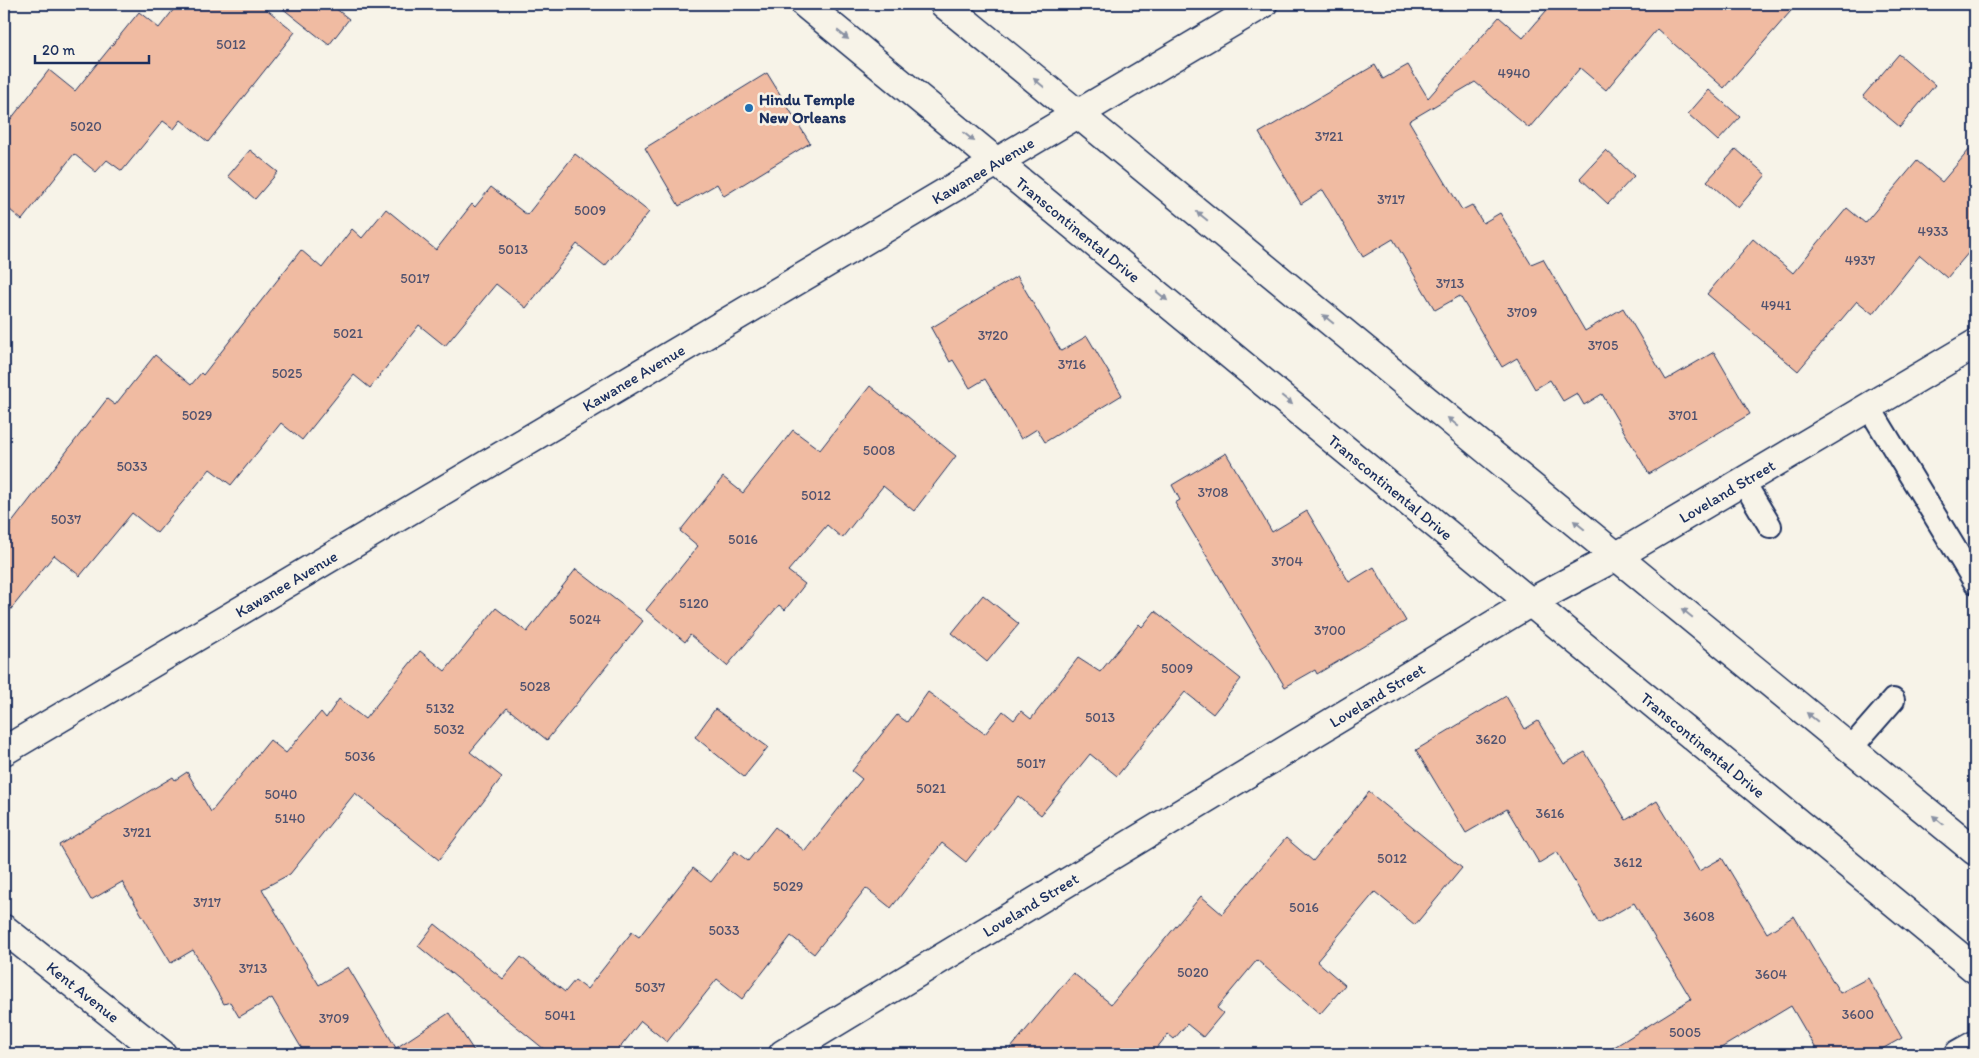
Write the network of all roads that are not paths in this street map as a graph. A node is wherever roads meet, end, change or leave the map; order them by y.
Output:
1 (805, 4) edge
2 (944, 4) edge
3 (1263, 4) edge
4 (1077, 114) junction
5 (998, 161) junction
6 (1975, 344) edge
7 (1869, 407) junction
8 (1743, 481) junction
9 (1770, 526) dead end
10 (1617, 556) junction
11 (1975, 582) edge
12 (1532, 602) junction
13 (1893, 700) dead end
14 (1851, 748) junction
15 (4, 751) edge
16 (1975, 851) edge
17 (4, 929) edge
18 (1975, 969) edge
19 (1975, 1045) edge
20 (162, 1054) edge
21 (783, 1054) edge
22 (1959, 1054) edge

1 -> 5 street, Transcontinental Drive
4 -> 2 street
3 - 4 street, Kawanee Avenue
4 - 5 street, Kawanee Avenue
10 -> 4 street
5 -> 12 street, Transcontinental Drive
5 - 15 street, Kawanee Avenue
6 - 7 street, Loveland Street
7 - 8 street, Loveland Street
7 - 11 lane
8 - 9 lane
8 - 10 street, Loveland Street
10 - 12 street, Loveland Street
14 -> 10 street
12 - 18 street, Transcontinental Drive
12 - 21 street, Loveland Street
13 - 14 lane
16 -> 14 street
17 - 20 street, Kent Avenue
19 - 22 street

